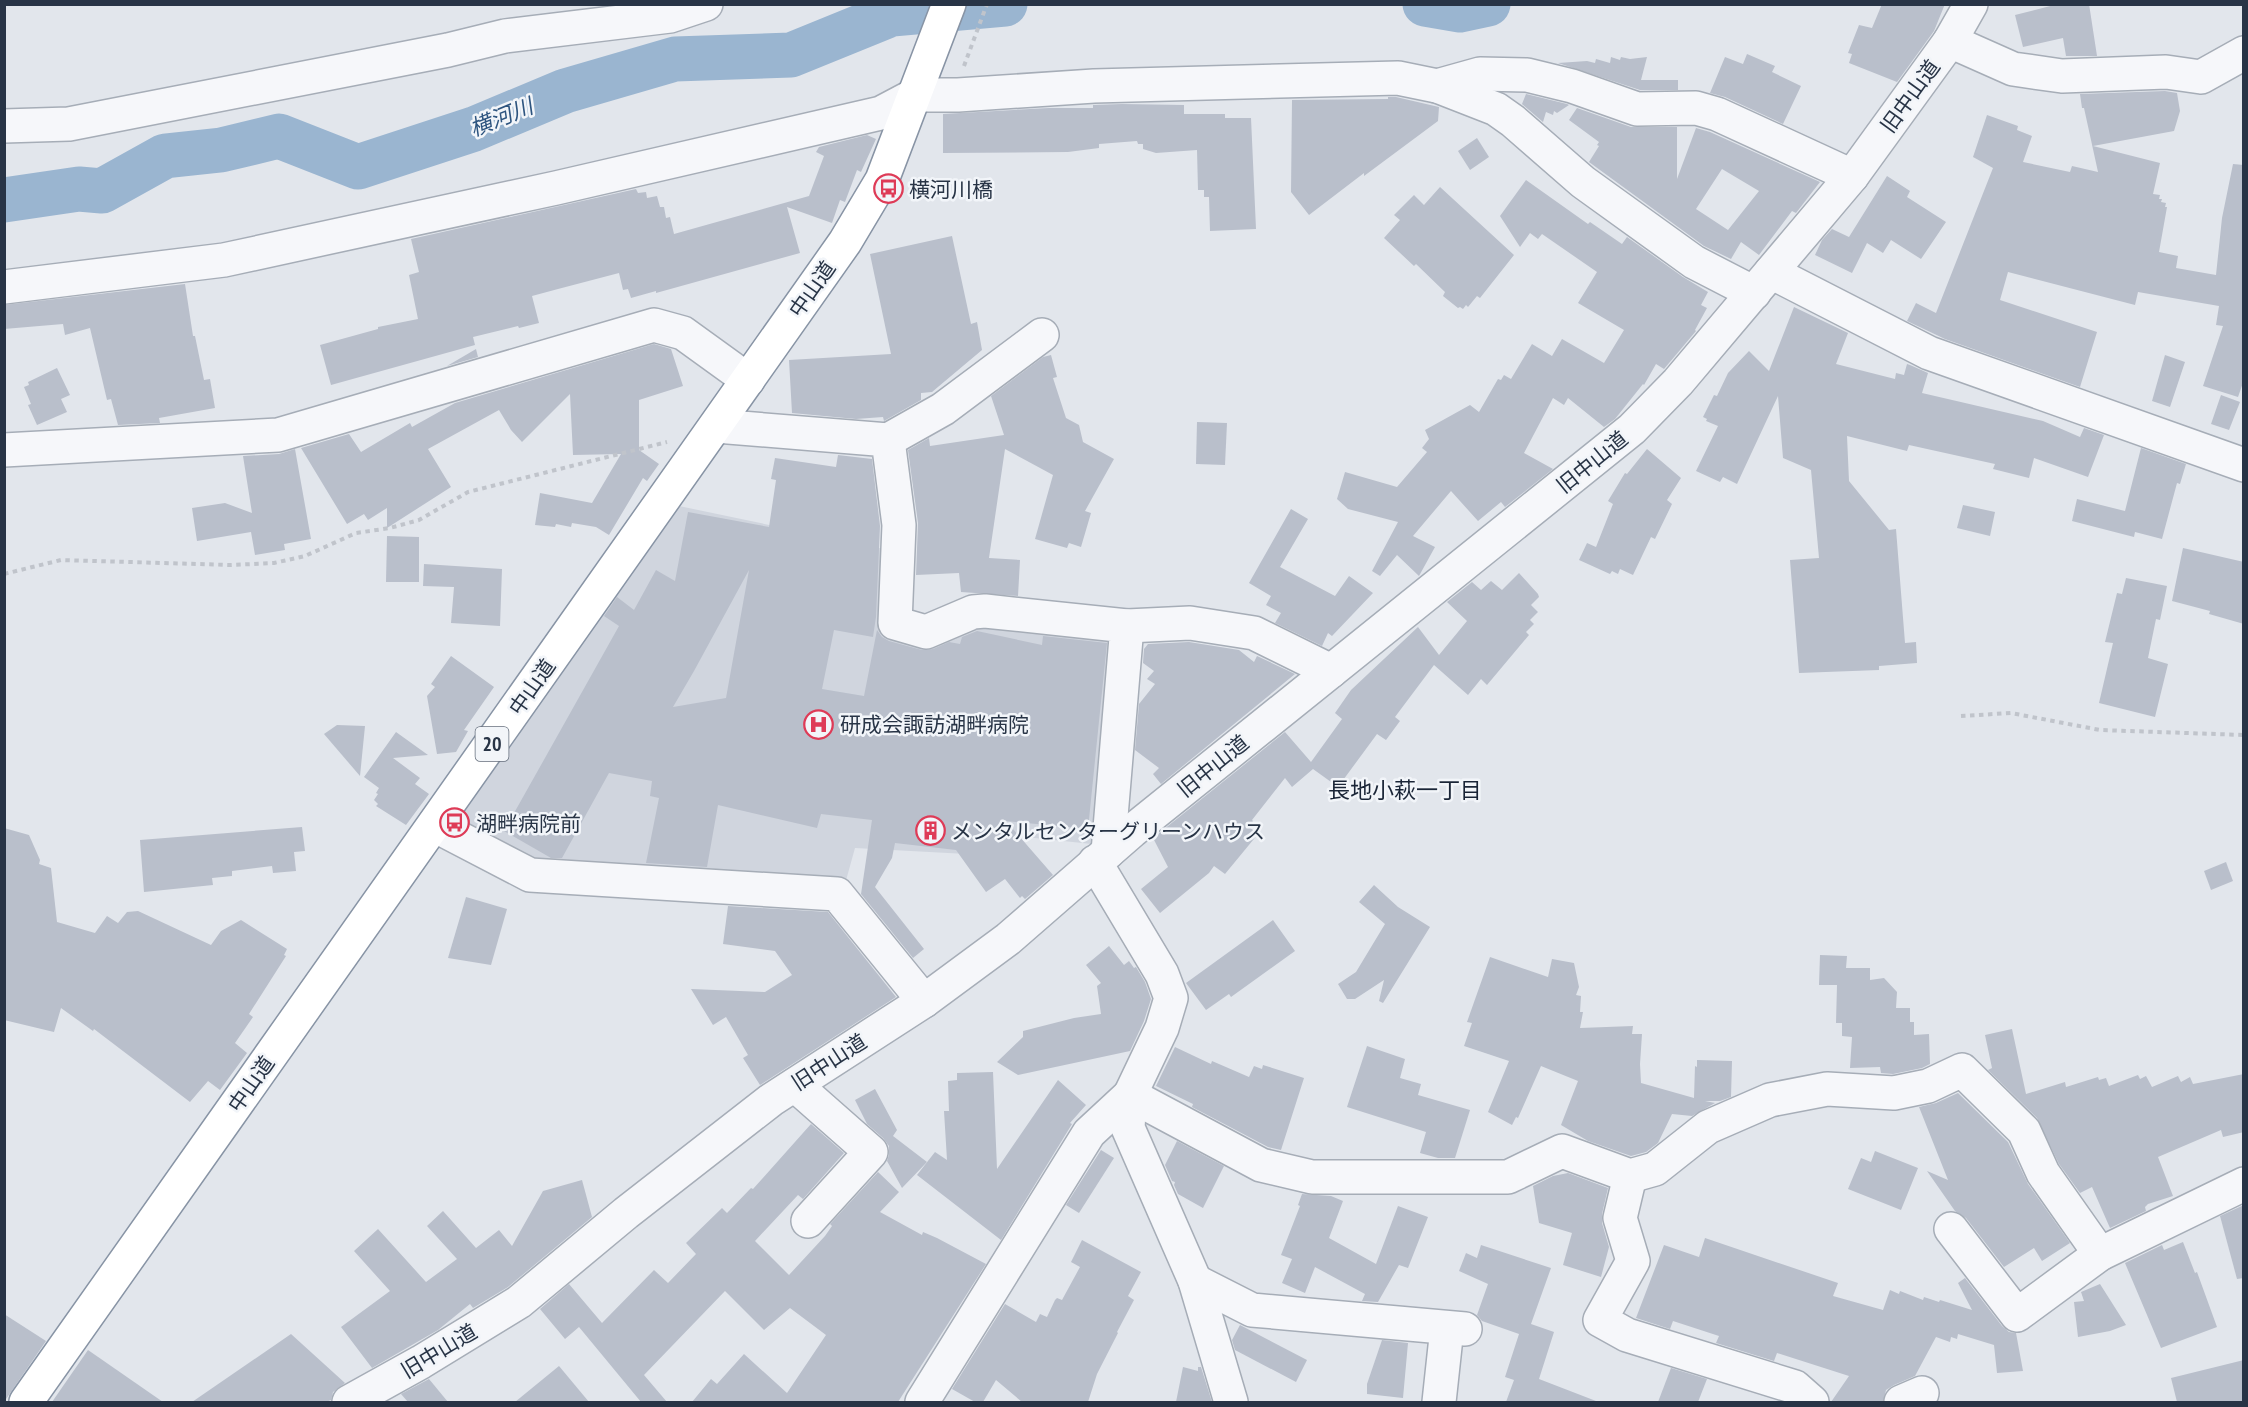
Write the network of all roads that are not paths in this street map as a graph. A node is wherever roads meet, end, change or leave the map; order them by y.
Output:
1 (706, 4) edge
2 (949, 4) edge
3 (1971, 4) edge
4 (1950, 41) junction
5 (2244, 52) edge
6 (920, 81) junction
7 (1437, 86) junction
8 (4, 126) edge
9 (1852, 176) junction
10 (1762, 282) junction
11 (4, 287) edge
12 (1042, 335) dead end
13 (748, 380) junction
14 (708, 437) junction
15 (888, 440) junction
16 (4, 450) edge
17 (2244, 465) edge
18 (1127, 626) junction
19 (1331, 671) junction
20 (434, 825) junction
21 (1101, 857) junction
22 (924, 1001) junction
23 (795, 1084) junction
24 (1130, 1095) junction
25 (1630, 1176) junction
26 (2244, 1184) edge
27 (808, 1221) dead end
28 (1951, 1230) dead end
29 (2100, 1254) junction
30 (1195, 1281) junction
31 (26, 1402) edge
32 (349, 1402) edge
33 (922, 1402) edge
34 (1231, 1402) edge
35 (1439, 1402) edge
36 (1812, 1402) edge

1 - 8 street
2 - 6 highway, 中山道 / 20
3 - 4 street, 旧中山道
4 - 5 street
4 - 9 street, 旧中山道
6 - 7 street
6 - 11 street
6 - 13 highway, 中山道 / 20
7 - 9 street
7 - 10 street
9 - 10 street, 旧中山道
10 - 17 street
10 - 19 street, 旧中山道
12 - 15 street
13 - 14 highway, 中山道 / 20
13 - 16 street
14 - 15 street
14 - 20 highway, 中山道 / 20
15 - 18 street
18 - 19 street
18 - 21 street
19 - 21 street, 旧中山道
20 - 22 street
20 - 31 highway, 中山道 / 20
21 - 22 street, 旧中山道
21 - 24 street
22 - 23 street, 旧中山道
23 - 27 street
23 - 32 street, 旧中山道
24 - 25 street
24 - 30 street
24 - 33 street
25 - 29 street
25 - 36 street
26 - 29 street
28 - 29 street
30 - 34 street
30 - 35 street

